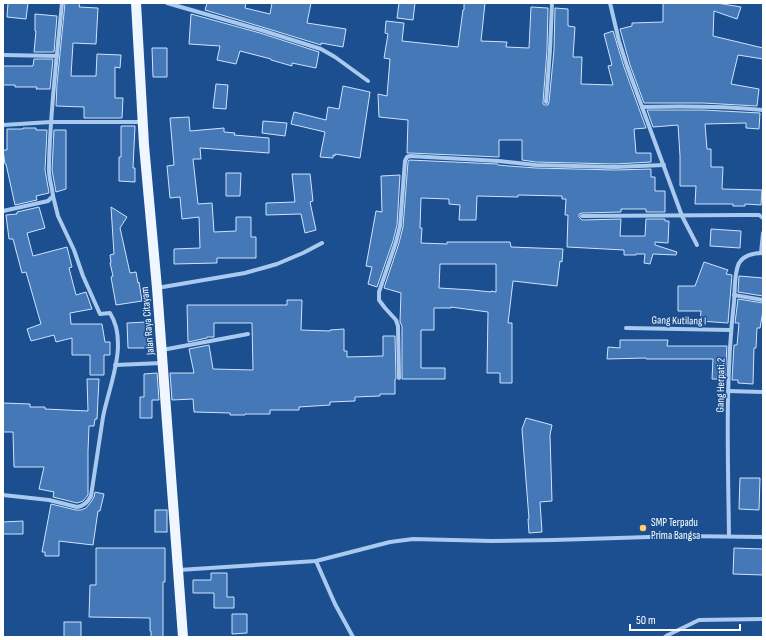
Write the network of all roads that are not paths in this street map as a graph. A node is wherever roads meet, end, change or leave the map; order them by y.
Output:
1 (62, 3) edge
2 (136, 3) edge
3 (167, 3) edge
4 (552, 3) edge
5 (610, 3) edge
6 (3, 55) edge
7 (57, 56) junction
8 (368, 81) dead end
9 (546, 102) dead end
10 (642, 107) junction
11 (763, 110) edge
12 (51, 122) junction
13 (143, 122) junction
14 (3, 124) edge
15 (664, 165) junction
16 (52, 196) junction
17 (3, 211) edge
18 (582, 216) dead end
19 (682, 216) junction
20 (763, 218) edge
21 (763, 233) edge
22 (322, 243) dead end
23 (697, 245) dead end
24 (762, 253) edge
25 (157, 288) junction
26 (734, 295) junction
27 (763, 300) edge
28 (626, 328) dead end
29 (730, 330) junction
30 (248, 334) dead end
31 (162, 350) junction
32 (163, 363) junction
33 (115, 365) junction
34 (399, 378) dead end
35 (728, 391) junction
36 (763, 392) edge
37 (3, 495) edge
38 (729, 536) junction
39 (763, 537) edge
40 (316, 561) junction
41 (179, 570) junction
42 (763, 620) edge
43 (667, 636) edge
44 (183, 637) edge
45 (353, 637) edge

1 - 7 street
2 - 13 main road, Jalan Raya Citayam
3 - 8 street
4 - 9 street
5 - 10 street
6 - 7 street
7 - 12 street
10 - 11 street
10 - 15 street
12 - 13 street
12 - 14 street
12 - 16 street
13 - 25 main road, Jalan Raya Citayam
15 - 19 street
15 - 34 street
16 - 17 street
16 - 33 street
18 - 19 street
19 - 20 street
19 - 23 street
21 - 24 street
22 - 25 street
24 - 26 street, Gang Herpati.2
25 - 31 main road, Jalan Raya Citayam
26 - 27 street
26 - 29 street, Gang Herpati.2
28 - 29 street, Gang Kutilang I
29 - 35 street, Gang Herpati.2
30 - 31 street
31 - 32 main road, Jalan Raya Citayam
32 - 33 street
32 - 41 main road, Jalan Raya Citayam
33 - 37 street
35 - 36 street
35 - 38 street, Gang Herpati.2
38 - 39 street
38 - 40 street
40 - 41 street
40 - 45 street
41 - 44 main road, Jalan Raya Citayam
42 - 43 street

